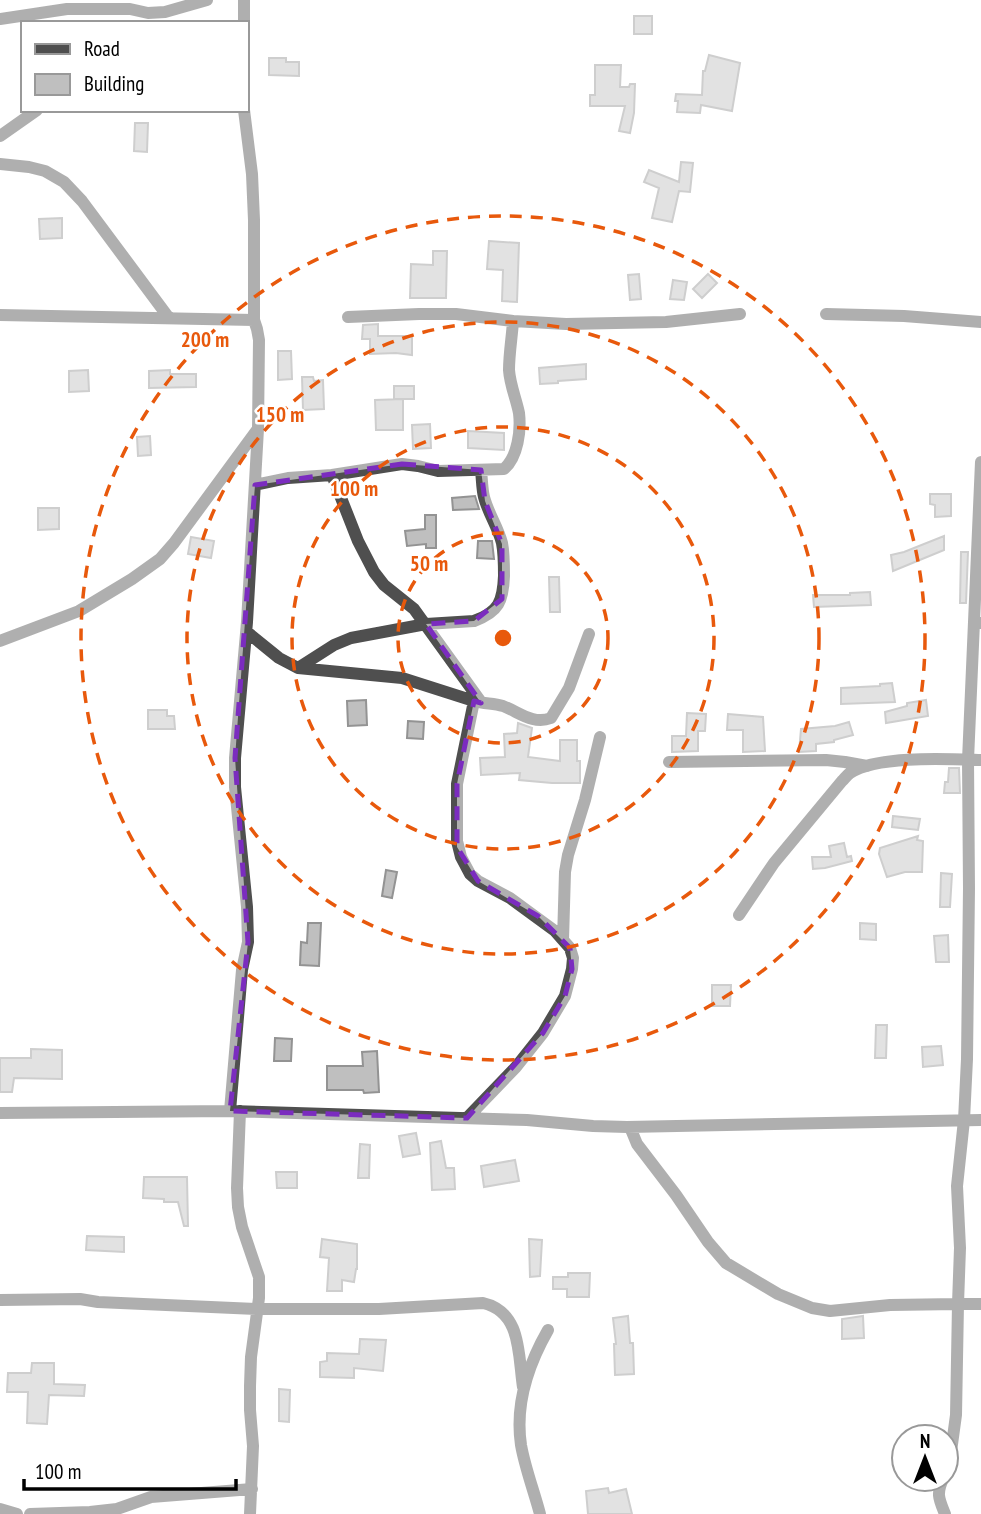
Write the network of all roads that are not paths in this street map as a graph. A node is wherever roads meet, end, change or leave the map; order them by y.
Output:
1 (207, 0) edge
2 (244, 0) edge
3 (183, 7) junction
4 (0, 19) edge
5 (164, 21) edge
6 (244, 21) edge
7 (34, 112) edge
8 (244, 112) edge
9 (0, 136) edge
10 (0, 164) edge
11 (740, 314) dead end
12 (826, 314) dead end
13 (0, 315) edge
14 (348, 317) dead end
15 (169, 318) junction
16 (254, 320) junction
17 (513, 321) junction
18 (981, 323) edge
19 (258, 429) junction
20 (981, 462) edge
21 (481, 470) junction
22 (332, 475) junction
23 (255, 485) junction
24 (980, 487) edge
25 (978, 622) edge
26 (426, 624) junction
27 (247, 632) junction
28 (589, 634) dead end
29 (3, 639) edge
30 (298, 668) junction
31 (478, 702) junction
32 (600, 737) dead end
33 (974, 760) edge
34 (669, 762) dead end
35 (867, 766) junction
36 (739, 915) dead end
37 (563, 940) junction
38 (235, 1111) junction
39 (0, 1113) edge
40 (467, 1118) junction
41 (964, 1120) junction
42 (981, 1120) edge
43 (629, 1127) junction
44 (0, 1300) edge
45 (958, 1304) junction
46 (981, 1304) edge
47 (257, 1309) junction
48 (548, 1330) dead end
49 (523, 1387) junction
50 (955, 1423) edge
51 (252, 1489) junction
52 (938, 1493) edge
53 (0, 1509) edge
54 (18, 1514) edge
55 (30, 1514) edge
56 (250, 1514) edge
57 (540, 1514) edge
58 (945, 1514) edge

1 - 3 street
2 - 6 street
3 - 4 street
3 - 5 street
7 - 9 street
8 - 16 street
10 - 15 street
11 - 17 street
12 - 18 street
13 - 15 street
14 - 17 street
15 - 16 street
16 - 19 street
17 - 21 street
19 - 23 street
19 - 29 street
20 - 24 street
21 - 22 street
21 - 26 street
22 - 23 street
22 - 26 street
23 - 27 street
24 - 25 street
25 - 33 street
26 - 30 street
26 - 31 street
27 - 30 street
27 - 38 street
28 - 31 street
30 - 31 street
31 - 37 street
32 - 37 street
33 - 35 street
33 - 41 street
34 - 35 street
35 - 36 street
37 - 40 street
38 - 39 street
38 - 40 street
38 - 47 street
40 - 43 street
41 - 42 street
41 - 43 street
41 - 45 street
43 - 45 street
44 - 47 street
45 - 46 street
45 - 50 street
47 - 49 street
47 - 51 street
48 - 49 street
49 - 57 street
51 - 55 street
51 - 56 street
52 - 58 street
53 - 54 street

